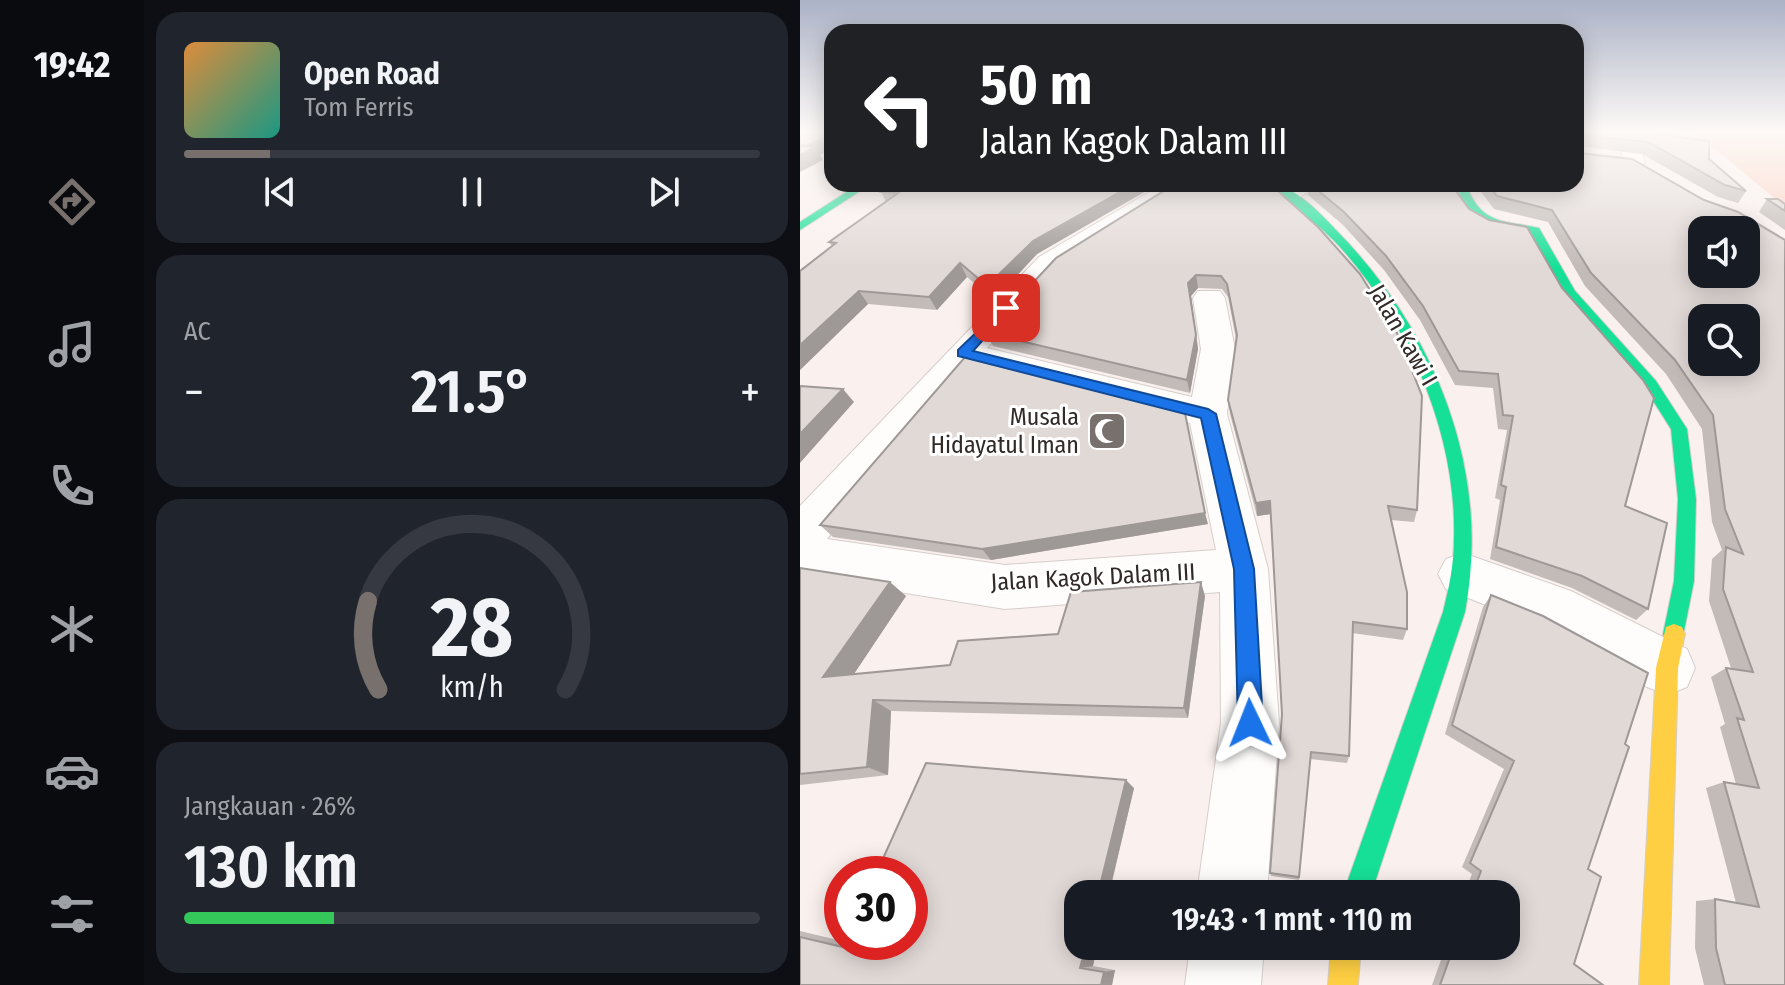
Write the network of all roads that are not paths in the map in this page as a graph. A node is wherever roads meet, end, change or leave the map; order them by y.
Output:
1 (854, 192) edge
2 (1166, 192) edge
3 (1294, 192) edge
4 (1463, 192) edge
5 (800, 227) edge
6 (1209, 298) edge
7 (963, 353) junction
8 (1208, 414) junction
9 (800, 538) edge
10 (800, 556) edge
11 (1244, 569) junction
12 (1463, 574) junction
13 (1667, 668) junction
14 (1233, 880) edge
15 (1362, 880) edge
16 (1226, 960) edge
17 (1345, 960) edge
18 (1223, 985) edge
19 (1343, 985) edge
20 (1654, 985) edge

1 - 5 street
2 - 7 street
3 - 12 street, Jalan Kawi I
4 - 13 street
6 - 8 street
7 - 8 street
7 - 9 street
8 - 11 street
10 - 11 street, Jalan Kagok Dalam III
11 - 14 street
12 - 13 street
12 - 15 street, Jalan Kawi I
13 - 20 street
16 - 18 street
17 - 19 street

